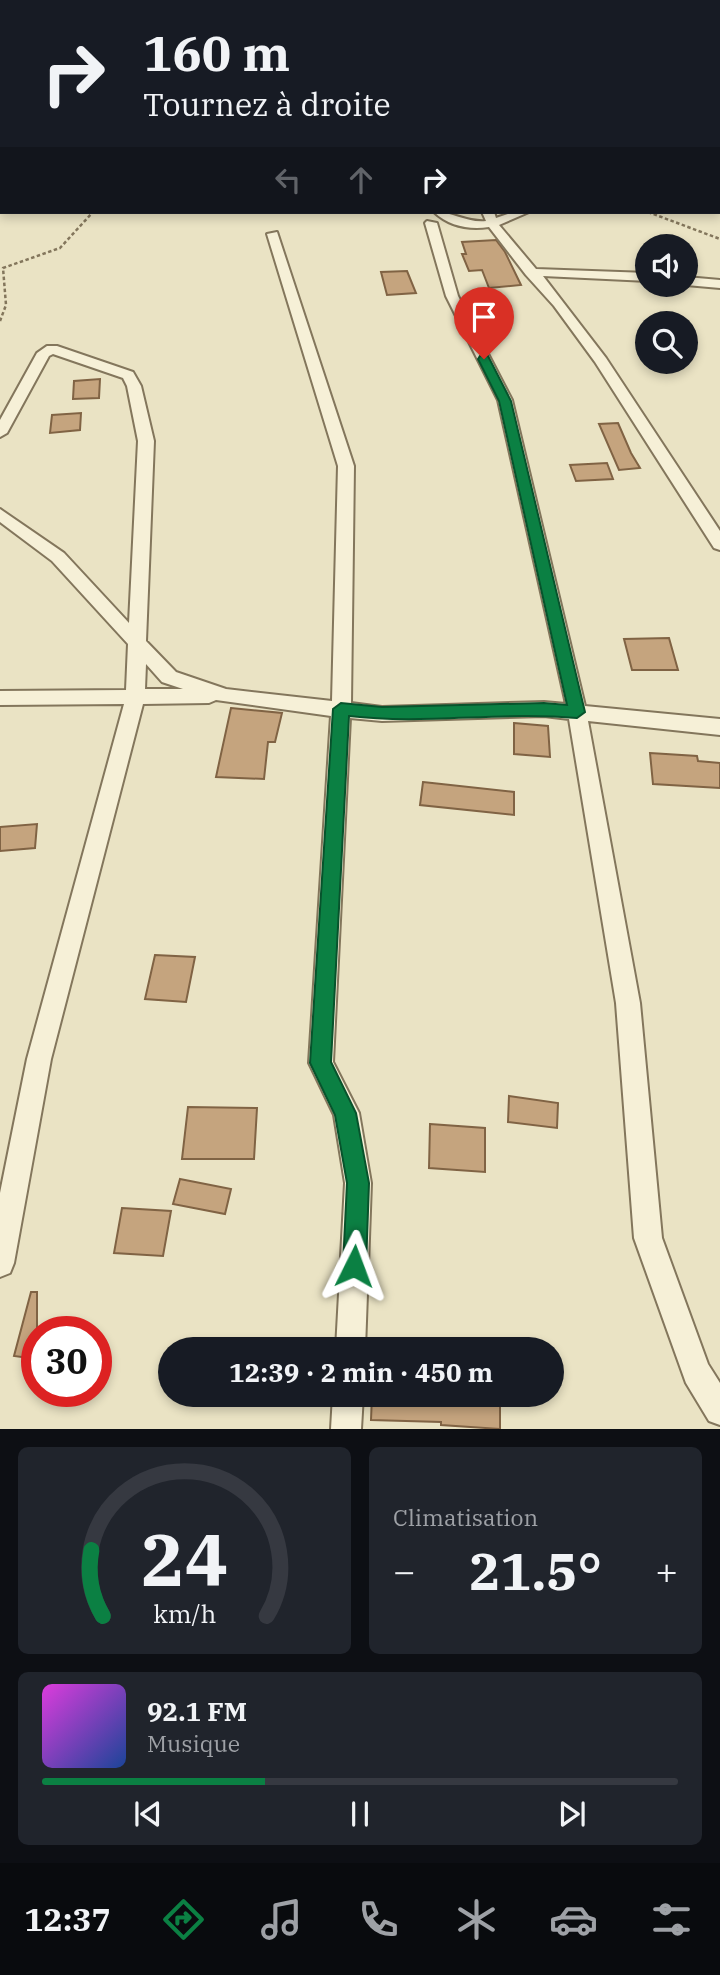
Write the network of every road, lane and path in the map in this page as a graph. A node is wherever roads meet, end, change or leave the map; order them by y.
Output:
1 (91, 214) edge
2 (514, 214) edge
3 (656, 214) edge
4 (435, 217) edge
5 (490, 219) edge
6 (274, 234) dead end
7 (720, 239) edge
8 (530, 272) junction
9 (635, 276) edge
10 (698, 282) edge
11 (720, 284) edge
12 (0, 321) edge
13 (0, 433) edge
14 (0, 514) edge
15 (720, 544) edge
16 (137, 643) junction
17 (225, 696) junction
18 (135, 697) junction
19 (0, 698) edge
20 (341, 709) junction
21 (577, 712) junction
22 (720, 727) edge
23 (0, 1263) edge
24 (351, 1337) edge
25 (347, 1407) edge
26 (720, 1410) edge
27 (346, 1429) edge

1 - 12 path
2 - 5 street
3 - 7 path
4 - 5 street
4 - 21 street
5 - 8 street
6 - 20 street
8 - 9 street
8 - 15 street
10 - 11 street
13 - 16 street
14 - 16 street
16 - 17 street
16 - 18 street
17 - 18 street
17 - 20 street
18 - 19 street
18 - 23 street
20 - 21 street
20 - 24 street
21 - 22 street
21 - 26 street
25 - 27 street

